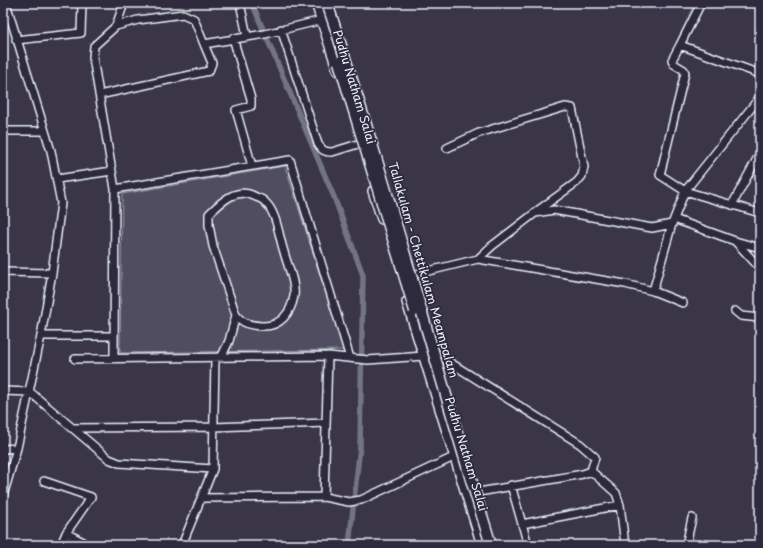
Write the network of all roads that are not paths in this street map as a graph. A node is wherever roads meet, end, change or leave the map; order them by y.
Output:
1 (82, 3) edge
2 (124, 3) edge
3 (240, 3) edge
4 (316, 3) edge
5 (321, 3) edge
6 (327, 3) edge
7 (332, 3) edge
8 (701, 3) edge
9 (5, 7) edge
10 (337, 17) junction
11 (322, 20) junction
12 (116, 26) junction
13 (281, 29) junction
14 (248, 36) junction
15 (233, 38) junction
16 (16, 40) junction
17 (204, 44) junction
18 (680, 45) junction
19 (760, 74) edge
20 (99, 95) junction
21 (760, 97) edge
22 (45, 130) junction
23 (3, 132) edge
24 (375, 139) junction
25 (360, 144) junction
26 (447, 148) dead end
27 (760, 153) edge
28 (252, 166) junction
29 (112, 171) junction
30 (58, 178) junction
31 (115, 190) junction
32 (686, 191) junction
33 (732, 205) junction
34 (535, 213) junction
35 (760, 213) edge
36 (673, 221) junction
37 (735, 241) junction
38 (760, 248) edge
39 (478, 260) junction
40 (760, 268) edge
41 (3, 272) edge
42 (52, 273) junction
43 (415, 274) junction
44 (400, 278) junction
45 (653, 291) junction
46 (683, 303) dead end
47 (735, 311) dead end
48 (236, 315) junction
49 (760, 318) edge
50 (41, 336) junction
51 (114, 336) junction
52 (438, 355) junction
53 (328, 356) junction
54 (424, 356) junction
55 (218, 358) junction
56 (354, 358) junction
57 (75, 359) dead end
58 (114, 359) junction
59 (3, 391) edge
60 (30, 392) junction
61 (326, 423) junction
62 (214, 427) junction
63 (71, 428) junction
64 (17, 448) junction
65 (3, 449) edge
66 (466, 452) junction
67 (454, 456) junction
68 (213, 469) junction
69 (591, 471) junction
70 (44, 481) dead end
71 (511, 485) junction
72 (478, 492) junction
73 (3, 496) edge
74 (324, 497) junction
75 (202, 498) junction
76 (620, 505) junction
77 (692, 518) dead end
78 (522, 524) junction
79 (66, 534) junction
80 (61, 545) edge
81 (89, 545) edge
82 (182, 545) edge
83 (483, 545) edge
84 (493, 545) edge
85 (528, 545) edge
86 (625, 545) edge
87 (686, 545) edge

1 - 16 street
2 - 12 street
3 - 14 street
4 - 11 main road, Pudhu Natham Salai
5 - 83 highway, Tallakulam - Chettikulam Meampalam, bridge
6 - 84 highway, Tallakulam - Chettikulam Meampalam, bridge
7 - 10 main road, Pudhu Natham Salai
8 - 18 street
9 - 16 street
10 - 11 street
10 - 24 main road, Pudhu Natham Salai
11 - 13 street
11 - 25 main road, Pudhu Natham Salai
12 - 17 street
12 - 20 street
13 - 14 street
13 - 25 street
14 - 15 street
15 - 17 street
15 - 28 street
16 - 22 street
17 - 20 street
18 - 19 street
18 - 32 street
20 - 29 street
21 - 32 street
22 - 23 street
22 - 30 street
24 - 25 street
24 - 43 main road, Pudhu Natham Salai
25 - 44 main road, Pudhu Natham Salai
26 - 34 street
27 - 33 street
28 - 31 street
28 - 56 street
29 - 30 street
29 - 31 street
30 - 42 street
31 - 51 street
32 - 33 street
32 - 36 street
33 - 35 street
34 - 36 street
34 - 39 street
36 - 37 street
36 - 45 street
37 - 38 street
37 - 40 street
39 - 43 street
39 - 45 street
41 - 42 street
42 - 50 street
43 - 44 street
43 - 52 main road, Pudhu Natham Salai
44 - 54 main road, Pudhu Natham Salai
45 - 46 street
47 - 49 street
48 - 48 street
48 - 55 street
50 - 51 street
50 - 60 street
51 - 58 street
52 - 54 street
52 - 66 main road, Pudhu Natham Salai
52 - 69 street
53 - 55 street
53 - 56 street
53 - 61 street
54 - 56 street
54 - 67 main road, Pudhu Natham Salai
55 - 58 street
55 - 62 street
57 - 58 street
59 - 60 street
60 - 63 street
60 - 64 street
61 - 62 street
61 - 74 street
62 - 63 street
62 - 68 street
63 - 68 street
64 - 65 street
64 - 73 street
66 - 67 street
66 - 72 main road, Pudhu Natham Salai
67 - 74 street
67 - 83 main road, Pudhu Natham Salai
68 - 75 street
69 - 71 street
69 - 76 street
70 - 79 street
71 - 72 street
71 - 78 street
72 - 84 main road, Pudhu Natham Salai
74 - 75 street
75 - 82 street
76 - 78 street
76 - 86 street
77 - 87 street
78 - 85 street
79 - 80 street
79 - 81 street

